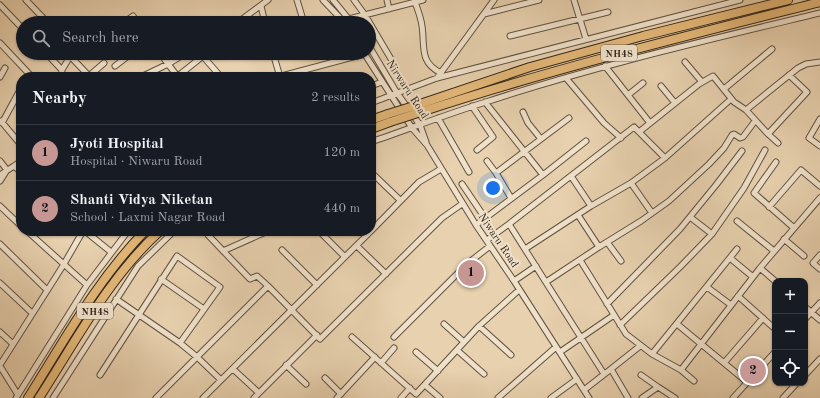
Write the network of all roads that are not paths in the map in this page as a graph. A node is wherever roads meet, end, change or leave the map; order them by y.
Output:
1 (2, 0) edge
2 (26, 0) edge
3 (268, 0) edge
4 (297, 0) edge
5 (323, 0) edge
6 (333, 0) edge
7 (354, 0) edge
8 (387, 0) edge
9 (422, 0) edge
10 (494, 0) edge
11 (539, 0) edge
12 (574, 0) edge
13 (740, 0) edge
14 (788, 0) edge
15 (415, 2) junction
16 (820, 2) edge
17 (0, 5) edge
18 (261, 6) junction
19 (389, 9) junction
20 (608, 12) dead end
21 (820, 13) edge
22 (484, 14) junction
23 (365, 15) joint
24 (41, 16) edge
25 (247, 16) edge
26 (263, 16) edge
27 (302, 16) edge
28 (338, 16) edge
29 (347, 16) edge
30 (579, 18) junction
31 (16, 22) edge
32 (376, 34) edge
33 (510, 36) dead end
34 (586, 39) junction
35 (0, 43) edge
36 (772, 49) dead end
37 (376, 57) edge
38 (391, 59) dead end
39 (16, 60) edge
40 (16, 60) edge
41 (53, 60) edge
42 (68, 60) edge
43 (76, 60) edge
44 (123, 60) edge
45 (165, 60) edge
46 (175, 60) edge
47 (196, 60) edge
48 (206, 60) edge
49 (275, 60) edge
50 (339, 60) edge
51 (368, 60) edge
52 (685, 62) dead end
53 (820, 62) edge
54 (104, 63) dead end
55 (168, 64) junction
56 (115, 66) dead end
57 (605, 66) junction
58 (5, 68) dead end
59 (62, 70) joint
60 (27, 72) edge
61 (86, 72) edge
62 (95, 72) edge
63 (151, 72) edge
64 (175, 72) edge
65 (183, 72) edge
66 (217, 72) edge
67 (278, 72) edge
68 (297, 72) edge
69 (376, 72) edge
70 (376, 72) edge
71 (441, 73) junction
72 (789, 75) junction
73 (0, 77) edge
74 (437, 78) junction
75 (566, 78) junction
76 (382, 82) junction
77 (702, 82) junction
78 (643, 83) dead end
79 (376, 84) edge
80 (661, 86) dead end
81 (724, 89) junction
82 (398, 93) junction
83 (391, 95) junction
84 (628, 95) junction
85 (16, 97) edge
86 (731, 99) junction
87 (376, 101) edge
88 (485, 102) junction
89 (675, 103) junction
90 (472, 106) junction
91 (419, 108) junction
92 (746, 110) junction
93 (523, 112) dead end
94 (389, 118) junction
95 (438, 118) junction
96 (569, 118) dead end
97 (376, 119) edge
98 (820, 119) edge
99 (1, 121) edge
100 (755, 121) junction
101 (650, 124) junction
102 (420, 125) junction
103 (376, 126) edge
104 (412, 128) junction
105 (639, 132) junction
106 (768, 134) junction
107 (16, 138) edge
108 (621, 138) junction
109 (541, 139) junction
110 (376, 140) edge
111 (586, 141) dead end
112 (778, 143) dead end
113 (427, 145) junction
114 (820, 146) edge
115 (477, 150) dead end
116 (765, 150) dead end
117 (742, 151) dead end
118 (525, 152) junction
119 (665, 158) junction
120 (0, 161) edge
121 (487, 161) dead end
122 (776, 162) dead end
123 (14, 166) edge
124 (442, 169) junction
125 (7, 170) junction
126 (469, 172) dead end
127 (496, 173) junction
128 (0, 175) edge
129 (543, 175) junction
130 (571, 176) junction
131 (376, 177) edge
132 (0, 181) edge
133 (631, 183) junction
134 (462, 184) dead end
135 (820, 186) edge
136 (511, 198) junction
137 (820, 198) edge
138 (400, 200) junction
139 (462, 204) junction
140 (0, 206) edge
141 (591, 206) junction
142 (769, 206) junction
143 (652, 213) junction
144 (578, 215) junction
145 (690, 217) junction
146 (485, 218) junction
147 (16, 221) edge
148 (737, 221) dead end
149 (509, 224) junction
150 (376, 225) edge
151 (476, 225) junction
152 (794, 228) junction
153 (712, 234) junction
154 (33, 236) edge
155 (81, 236) edge
156 (90, 236) edge
157 (124, 236) edge
158 (140, 236) edge
159 (155, 236) edge
160 (169, 236) edge
161 (209, 236) edge
162 (257, 236) edge
163 (324, 236) edge
164 (366, 236) edge
165 (784, 239) junction
166 (487, 240) junction
167 (607, 242) junction
168 (0, 244) edge
169 (357, 246) junction
170 (490, 246) junction
171 (599, 247) junction
172 (525, 249) junction
173 (738, 249) dead end
174 (282, 250) dead end
175 (223, 251) junction
176 (774, 251) junction
177 (111, 252) junction
178 (820, 255) edge
179 (804, 256) dead end
180 (345, 257) junction
181 (730, 258) junction
182 (580, 260) junction
183 (621, 261) dead end
184 (64, 264) junction
185 (536, 266) junction
186 (760, 268) junction
187 (820, 269) edge
188 (386, 274) junction
189 (753, 276) junction
190 (772, 278) edge
191 (162, 279) junction
192 (514, 281) junction
193 (546, 282) junction
194 (0, 283) edge
195 (87, 285) junction
196 (317, 285) junction
197 (268, 286) junction
198 (707, 286) junction
199 (47, 290) junction
200 (519, 290) junction
201 (738, 296) junction
202 (116, 299) junction
203 (820, 303) edge
204 (607, 304) junction
205 (731, 305) junction
206 (204, 309) junction
207 (292, 310) junction
208 (808, 310) edge
209 (811, 312) junction
210 (32, 313) junction
211 (139, 315) junction
212 (614, 315) junction
213 (808, 316) edge
214 (763, 318) junction
215 (820, 320) edge
216 (444, 324) dead end
217 (677, 324) junction
218 (620, 325) junction
219 (479, 326) junction
220 (772, 326) edge
221 (0, 332) edge
222 (317, 335) junction
223 (352, 337) dead end
224 (394, 338) dead end
225 (580, 338) junction
226 (464, 342) junction
227 (180, 343) junction
228 (13, 344) junction
229 (700, 344) junction
230 (640, 346) junction
231 (556, 347) junction
232 (394, 348) dead end
233 (457, 350) junction
234 (416, 352) dead end
235 (560, 352) junction
236 (652, 354) junction
237 (511, 355) dead end
238 (772, 355) edge
239 (197, 357) junction
240 (375, 357) junction
241 (819, 362) edge
242 (381, 363) junction
243 (724, 363) junction
244 (0, 365) edge
245 (286, 365) junction
246 (233, 368) junction
247 (610, 369) junction
248 (681, 370) junction
249 (438, 371) junction
250 (808, 372) edge
251 (484, 374) dead end
252 (604, 374) junction
253 (100, 375) dead end
254 (641, 375) dead end
255 (325, 378) dead end
256 (577, 379) junction
257 (221, 380) junction
258 (694, 381) dead end
259 (747, 382) junction
260 (306, 384) dead end
261 (425, 385) junction
262 (658, 386) junction
263 (794, 386) edge
264 (410, 388) junction
265 (259, 393) junction
266 (586, 395) edge
267 (17, 396) edge
268 (339, 396) edge
269 (206, 397) edge
270 (28, 398) edge
271 (39, 398) edge
272 (53, 398) edge
273 (156, 398) edge
274 (254, 398) edge
275 (401, 398) edge
276 (440, 398) edge
277 (498, 398) edge
278 (550, 398) edge
279 (627, 398) edge
280 (642, 398) edge
281 (675, 398) edge
282 (733, 398) edge
283 (783, 398) edge

1 - 17 street
2 - 24 street
3 - 18 street
4 - 27 street
5 - 28 street
6 - 29 street
7 - 23 street
8 - 19 street
9 - 15 street
10 - 22 street
11 - 22 street
12 - 30 street
13 - 34 street
14 - 91 highway, NH48
15 - 19 street
15 - 71 street
16 - 91 highway, NH48
17 - 31 street
18 - 25 street
18 - 26 street
19 - 23 street
20 - 30 street
21 - 57 street
22 - 71 street
30 - 33 street
30 - 34 street
32 - 38 street
34 - 74 street
35 - 39 street
36 - 81 street
37 - 82 street, Nirwaru Road
40 - 60 street
41 - 59 street
42 - 59 street
43 - 61 street
44 - 56 street
45 - 55 street
46 - 55 street
47 - 65 street
48 - 66 street
49 - 67 street
50 - 68 street
51 - 70 street, Nirwaru Road
52 - 77 street
53 - 72 street
54 - 62 street
55 - 63 street
55 - 64 street
57 - 75 street
57 - 84 street
58 - 73 street
69 - 76 street, Nirwaru Road
71 - 74 street
72 - 92 street
72 - 106 street
74 - 82 street
75 - 88 street
75 - 108 street
76 - 79 street
76 - 83 street, Nirwaru Road
77 - 81 street
77 - 89 street
78 - 84 street
80 - 89 street
81 - 86 street
82 - 83 street
82 - 102 street, Nirwaru Road
83 - 87 street
83 - 104 street, Niwaru Road
84 - 101 street
85 - 99 street
86 - 92 street
86 - 119 street
88 - 90 street
88 - 118 street
89 - 101 street
90 - 95 street
90 - 115 street
91 - 94 highway, NH48, bridge
92 - 100 street
93 - 109 street
94 - 97 highway, NH48
94 - 103 highway, NH48
95 - 102 street
95 - 126 street
96 - 109 street
98 - 114 street
99 - 107 street
100 - 106 street
100 - 143 street
101 - 105 street
102 - 104 street
102 - 113 street, Nirwaru Road
104 - 110 street
104 - 113 street, Niwaru Road
105 - 108 street
105 - 119 street
106 - 112 street
108 - 130 street
109 - 118 street
111 - 129 street
113 - 124 street, Niwaru Road
116 - 153 street
117 - 145 street
118 - 127 street
118 - 129 street
119 - 133 street
120 - 125 street
121 - 127 street
122 - 142 street
123 - 125 street
124 - 138 street
124 - 139 street, Niwaru Road
125 - 128 street
125 - 132 street
127 - 136 street
129 - 136 street
130 - 141 street
130 - 149 street
131 - 138 street
133 - 141 street
133 - 143 street
134 - 146 street
135 - 142 street
136 - 146 street
137 - 152 street
138 - 150 street
139 - 151 street, Niwaru Road
139 - 188 street
140 - 147 street
141 - 144 street
142 - 152 street
143 - 167 street
144 - 171 street
144 - 172 street
145 - 153 street
145 - 204 street
146 - 151 street
148 - 176 street
149 - 166 street
149 - 172 street
151 - 166 street, Niwaru Road
152 - 165 street
153 - 218 street
154 - 184 street
155 - 184 street
156 - 177 street
157 - 177 street
158 - 270 highway, NH48
159 - 271 highway, NH48
160 - 202 street
161 - 175 street
162 - 175 street
163 - 180 street
164 - 169 street
165 - 176 street
165 - 179 street
166 - 170 street, Niwaru Road
167 - 171 street
167 - 183 street
168 - 199 street
169 - 180 street
169 - 188 street
170 - 192 street, Niwaru Road
170 - 224 street
171 - 182 street
172 - 185 street
173 - 181 street
174 - 196 street
175 - 197 street
176 - 186 street
177 - 195 street
178 - 187 street
180 - 196 street
181 - 189 street
181 - 198 street
182 - 193 street
182 - 204 street
184 - 195 street
184 - 199 street
185 - 192 street
185 - 193 street
186 - 189 street
186 - 190 street
188 - 222 street
189 - 201 street
191 - 206 street
191 - 206 street
191 - 211 street
192 - 200 street, Niwaru Road
193 - 225 street
194 - 210 street
195 - 267 street
196 - 207 street
197 - 207 street
197 - 239 street
198 - 205 street
198 - 217 street
199 - 210 street
200 - 219 street
200 - 231 street, Niwaru Road
201 - 205 street
201 - 214 street
202 - 211 street
202 - 272 street
203 - 209 street
204 - 212 street
205 - 229 street
206 - 227 street
207 - 222 street
207 - 246 street
208 - 209 street
209 - 213 street
209 - 215 street
210 - 228 street
211 - 227 street
211 - 253 street
212 - 218 street
212 - 225 street
214 - 220 street
214 - 243 street
216 - 226 street
217 - 229 street
217 - 236 street
218 - 230 street
219 - 226 street
219 - 237 street
221 - 228 street
222 - 245 street
223 - 240 street
225 - 235 street
225 - 252 street
226 - 233 street
227 - 239 street
228 - 244 street
229 - 243 street
229 - 248 street
230 - 236 street
230 - 247 street
231 - 235 street, Niwaru Road
231 - 277 street
232 - 242 street
233 - 249 street
233 - 251 street
234 - 249 street
235 - 256 street, Niwaru Road
236 - 248 street
238 - 259 street
239 - 257 street
239 - 273 street
240 - 242 street
240 - 268 street
241 - 250 street
242 - 264 street
243 - 259 street
244 - 267 street
245 - 260 street
245 - 265 street
246 - 257 street
246 - 265 street
247 - 252 street
247 - 279 street
248 - 258 street
249 - 261 street
252 - 266 street
254 - 262 street
255 - 268 street
256 - 266 street, Niwaru Road
256 - 278 street
257 - 269 street
259 - 282 street
261 - 264 street
261 - 276 street
262 - 280 street
262 - 281 street
263 - 283 street
264 - 275 street
265 - 274 street

